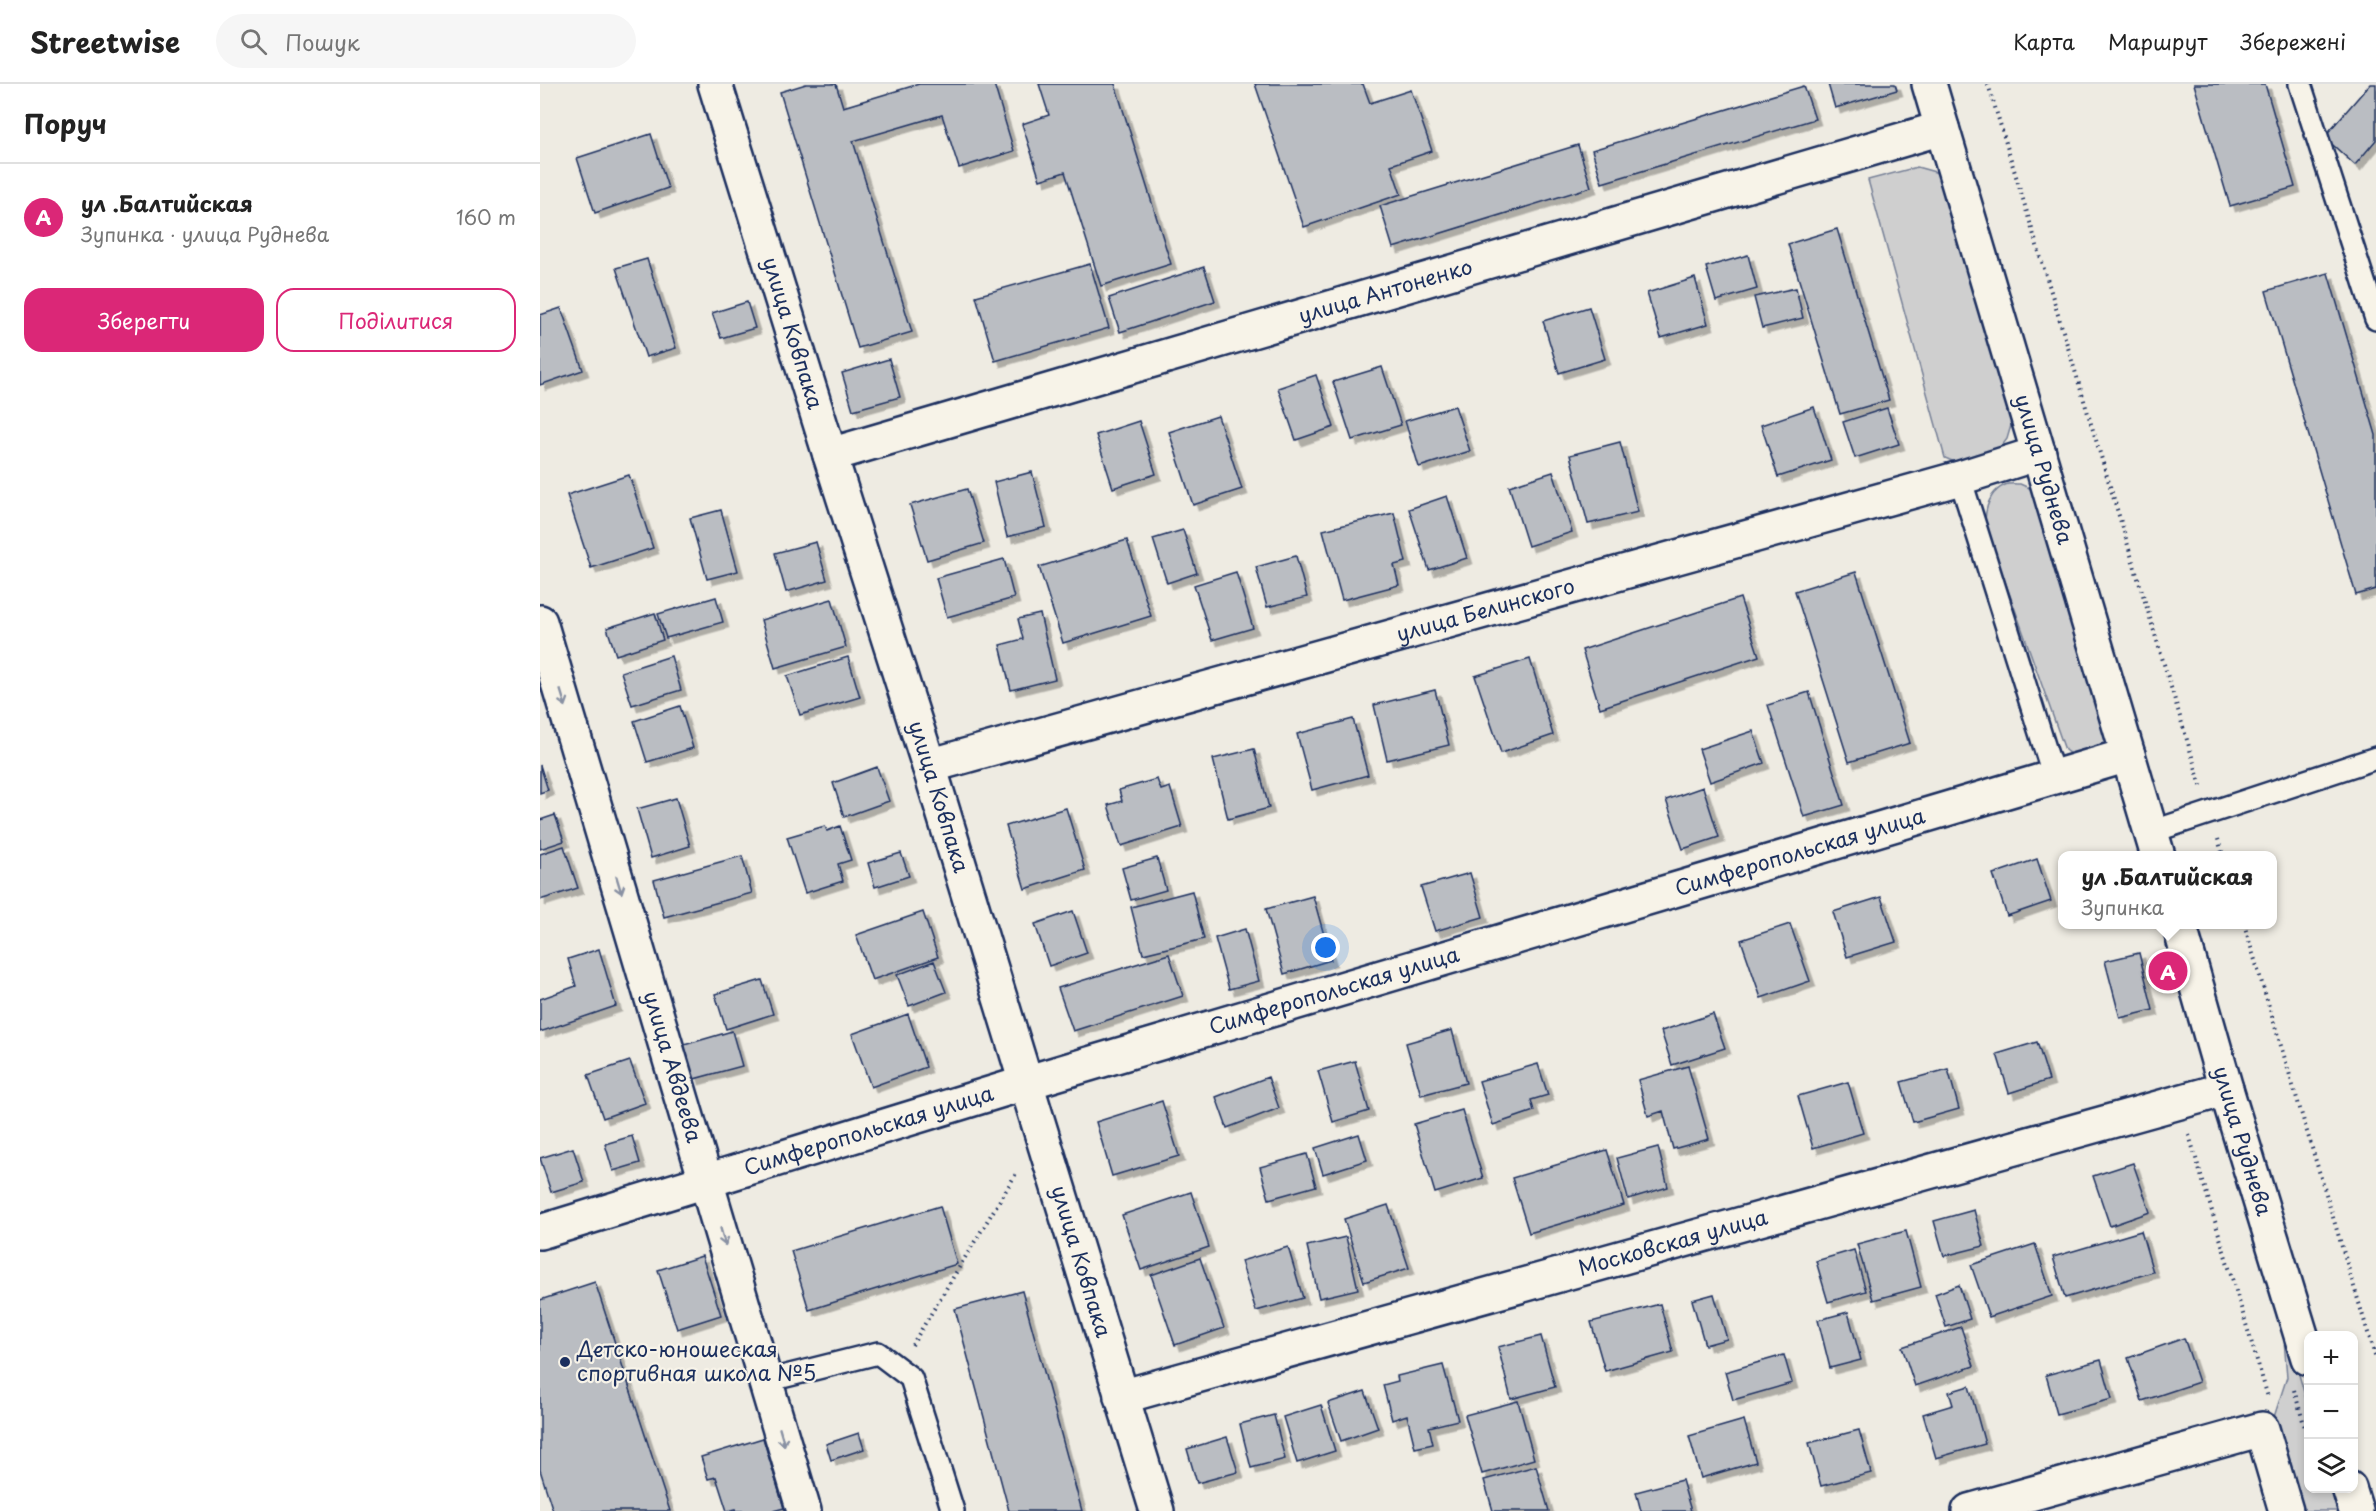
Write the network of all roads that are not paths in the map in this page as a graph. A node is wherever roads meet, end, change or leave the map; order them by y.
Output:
1 (715, 84) edge
2 (1929, 84) edge
3 (2300, 84) edge
4 (1942, 128) junction
5 (2376, 319) edge
6 (2039, 453) junction
7 (830, 455) junction
8 (1960, 478) junction
9 (540, 622) edge
10 (2128, 755) junction
11 (2376, 758) edge
12 (929, 766) junction
13 (2054, 777) junction
14 (2155, 844) edge
15 (2180, 929) edge
16 (1025, 1083) junction
17 (2226, 1089) junction
18 (707, 1181) junction
19 (540, 1232) edge
20 (2304, 1345) edge
21 (766, 1381) junction
22 (1121, 1397) junction
23 (2351, 1493) edge
24 (804, 1511) edge
25 (952, 1511) edge
26 (1157, 1511) edge
27 (1969, 1511) edge
28 (2286, 1511) edge
29 (2356, 1511) edge

1 - 7 street, улица Ковпака
2 - 4 street, улица Руднева
3 - 5 lane
4 - 6 street, улица Руднева
4 - 7 street, улица Антоненко
6 - 8 street, улица Белинского
6 - 10 street, улица Руднева
7 - 12 street, улица Ковпака
8 - 12 street, улица Белинского
8 - 13 lane
9 -> 18 street, улица Авдеева
10 - 13 street, Симферопольская улица
10 - 14 street, улица Руднева
11 - 14 lane
12 - 16 street, улица Ковпака
13 - 16 street, Симферопольская улица
15 - 17 street, улица Руднева
16 - 18 street, Симферопольская улица
16 - 22 street, улица Ковпака
17 - 20 street, улица Руднева
17 - 22 street, Московская улица
18 - 19 street, Симферопольская улица
18 -> 21 street, улица Авдеева
21 -> 24 street, улица Авдеева
21 - 25 lane
22 - 26 street, улица Ковпака
23 - 29 street
27 - 28 street

